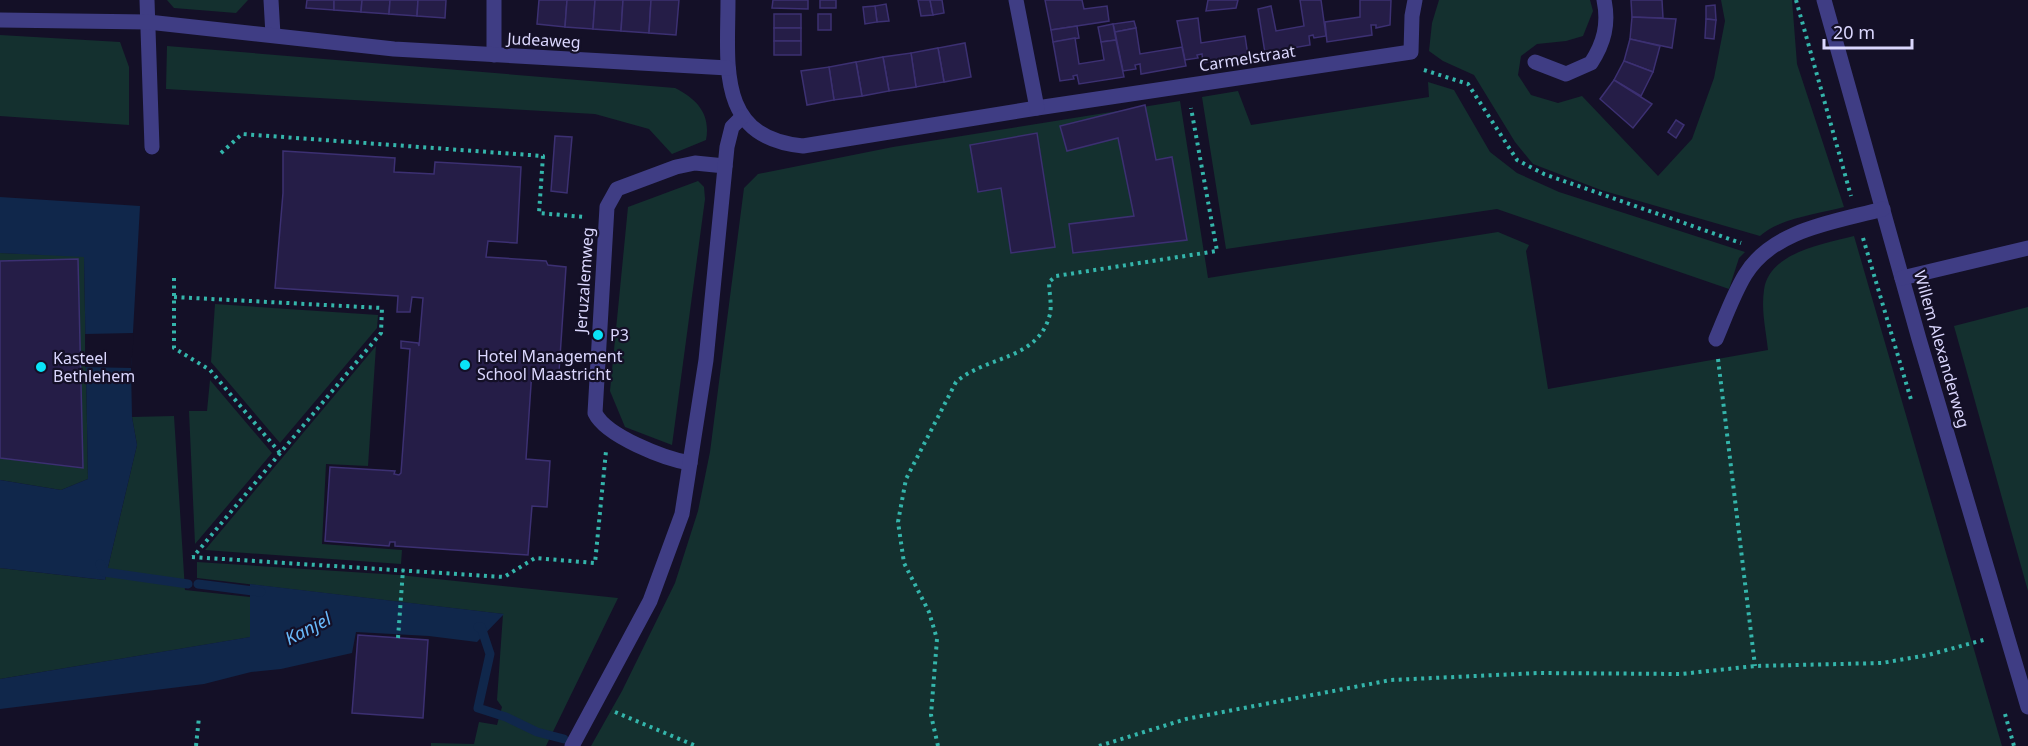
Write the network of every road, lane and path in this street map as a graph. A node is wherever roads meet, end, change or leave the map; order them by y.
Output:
1 (147, 0) edge
2 (271, 0) edge
3 (494, 0) edge
4 (728, 0) edge
5 (1016, 0) edge
6 (1415, 0) edge
7 (1604, 0) edge
8 (1824, 0) edge
9 (0, 20) edge
10 (148, 22) junction
11 (273, 35) junction
12 (1411, 52) junction
13 (494, 55) junction
14 (1535, 62) dead end
15 (728, 68) junction
16 (1188, 86) junction
17 (1037, 108) junction
18 (742, 117) junction
19 (152, 147) dead end
20 (221, 153) dead end
21 (724, 166) junction
22 (1883, 209) junction
23 (606, 219) junction
24 (2028, 248) edge
25 (1765, 252) junction
26 (174, 278) dead end
27 (1902, 278) junction
28 (174, 297) junction
29 (1716, 339) joint
30 (608, 429) junction
31 (280, 453) junction
32 (690, 463) junction
33 (403, 570) junction
34 (398, 638) dead end
35 (1984, 640) dead end
36 (1755, 666) junction
37 (595, 704) junction
38 (2028, 707) edge
39 (199, 717) dead end
40 (196, 746) edge
41 (572, 746) edge
42 (696, 746) edge
43 (938, 746) edge
44 (1099, 746) edge

1 - 10 street
2 - 11 street
3 - 13 street
4 - 15 street
5 - 17 street
6 - 12 street
7 - 14 street
8 - 22 street, Willem Alexanderweg
9 - 10 street, Judeaweg
10 - 11 street, Judeaweg
10 - 19 street
11 - 13 street, Judeaweg
12 - 16 street, Carmelstraat
12 - 25 path
13 - 15 street, Judeaweg
15 - 18 street
16 - 17 street, Carmelstraat
16 - 43 path
17 - 18 street
18 - 21 street
20 - 23 path
21 - 23 street, Jeruzalemweg
21 - 32 street
22 - 25 street
22 - 27 street, Willem Alexanderweg
23 - 30 street, Jeruzalemweg
24 - 27 street
25 - 29 street
26 - 28 path
27 - 38 street, Willem Alexanderweg
28 - 31 path
28 - 31 path
29 - 36 path
30 - 32 street
30 - 33 path
31 - 33 path
32 - 37 street
33 - 34 path
35 - 36 path
36 - 44 path
37 - 41 street
37 - 42 path
39 - 40 path

